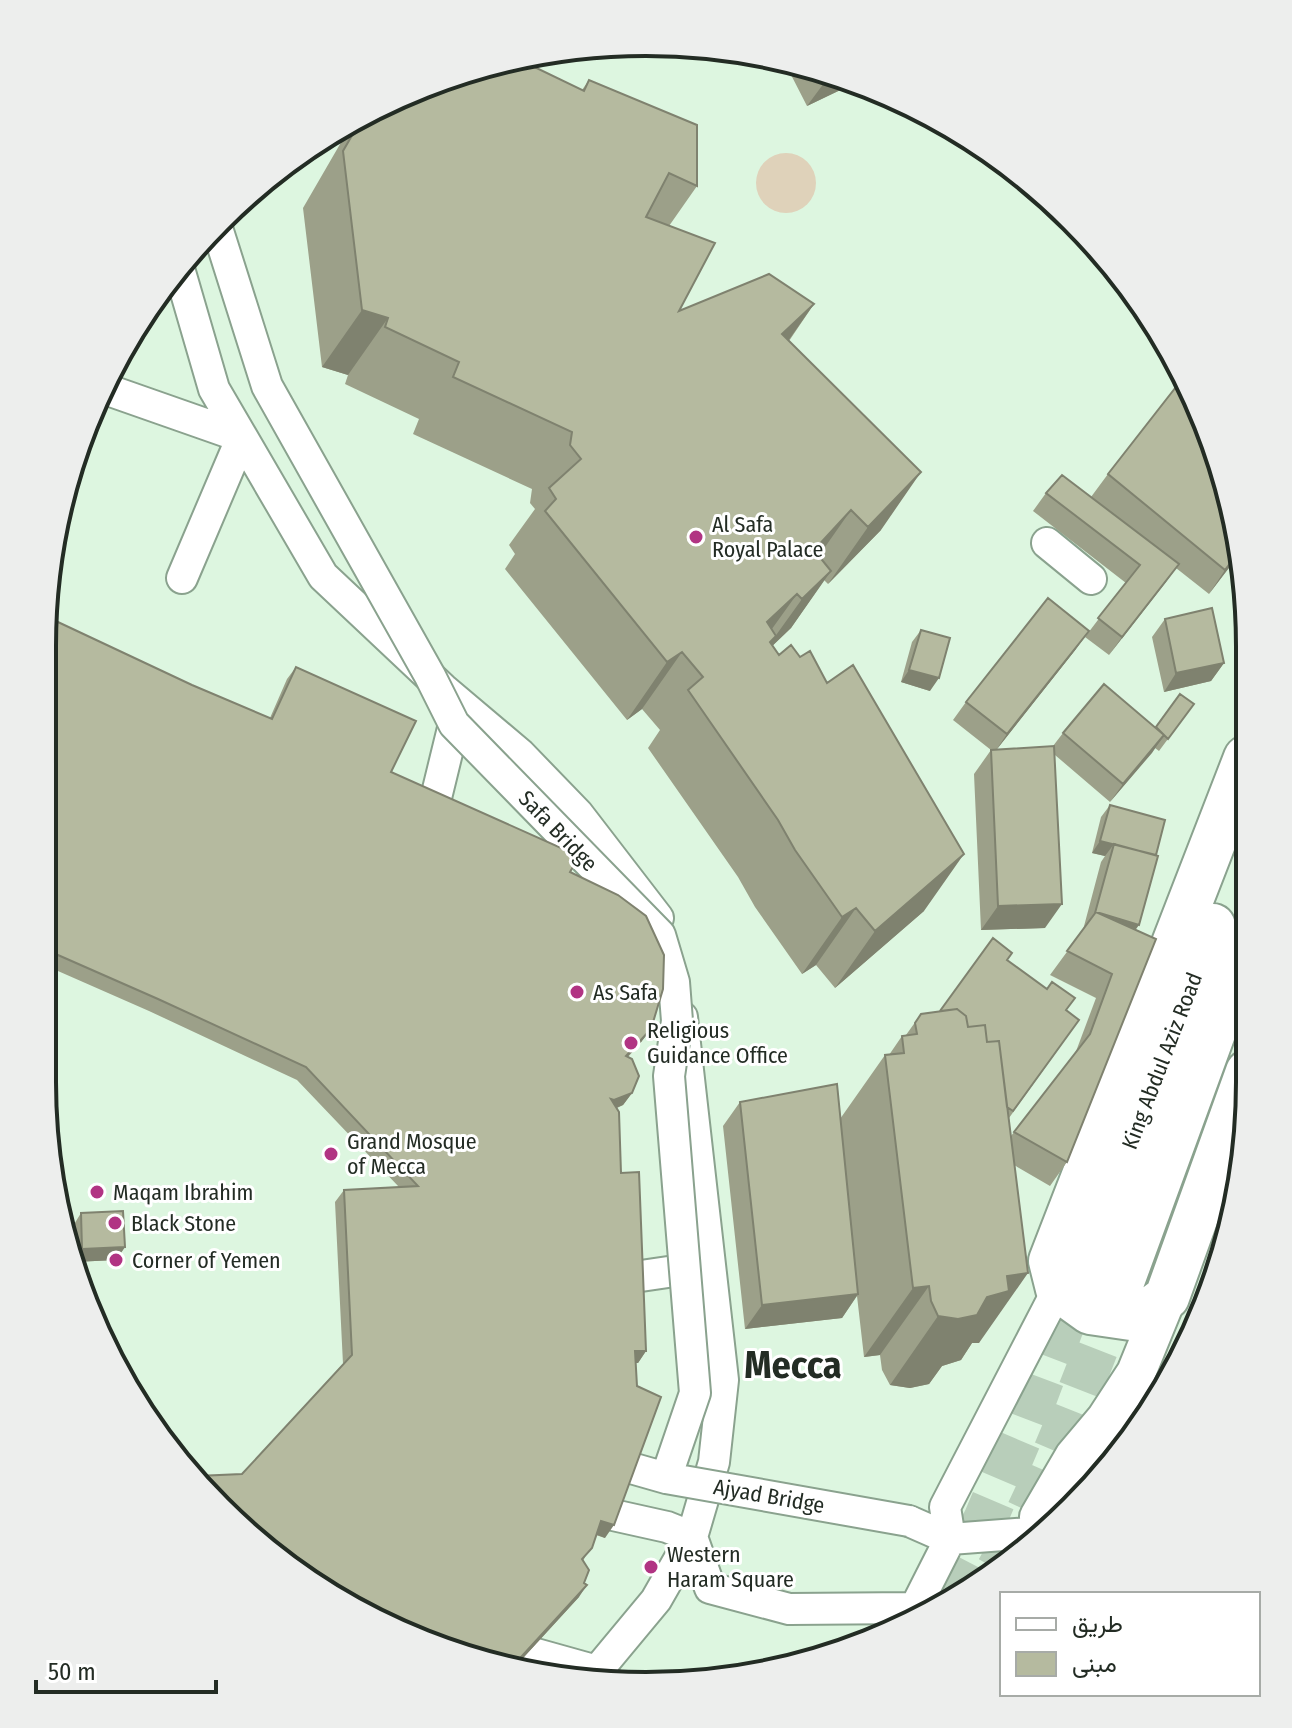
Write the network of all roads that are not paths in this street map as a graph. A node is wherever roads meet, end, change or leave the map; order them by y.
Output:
1 (220, 238) edge
2 (183, 281) edge
3 (114, 392) edge
4 (242, 437) junction
5 (1047, 543) dead end
6 (182, 578) dead end
7 (1091, 579) dead end
8 (454, 724) junction
9 (1236, 784) edge
10 (434, 806) edge
11 (1236, 869) edge
12 (1236, 964) edge
13 (1235, 1107) edge
14 (709, 1266) junction
15 (634, 1277) edge
16 (1084, 1291) junction
17 (1167, 1297) junction
18 (631, 1468) edge
19 (666, 1478) junction
20 (613, 1515) edge
21 (1040, 1521) edge
22 (1025, 1534) edge
23 (692, 1537) junction
24 (950, 1539) junction
25 (916, 1606) edge
26 (905, 1612) edge
27 (529, 1652) edge
28 (580, 1668) edge
29 (605, 1671) edge

1 - 8 street, Safa Bridge, bridge
2 - 4 street
3 - 4 street
4 - 6 street
4 - 14 street
5 - 7 street
8 - 10 street
8 - 19 street, Safa Bridge, bridge
9 - 16 highway
11 - 16 highway, King Abdul Aziz Road
12 - 16 highway, King Abdul Aziz Road
13 - 17 highway
14 - 15 street
14 - 23 street
16 - 17 highway
16 - 24 street
17 - 21 main road
18 - 19 street, Ajyad Bridge, bridge
19 - 24 street, Ajyad Bridge, bridge
20 - 23 street
22 - 24 street
23 - 26 street
23 - 29 street
24 - 25 street
27 - 28 street

